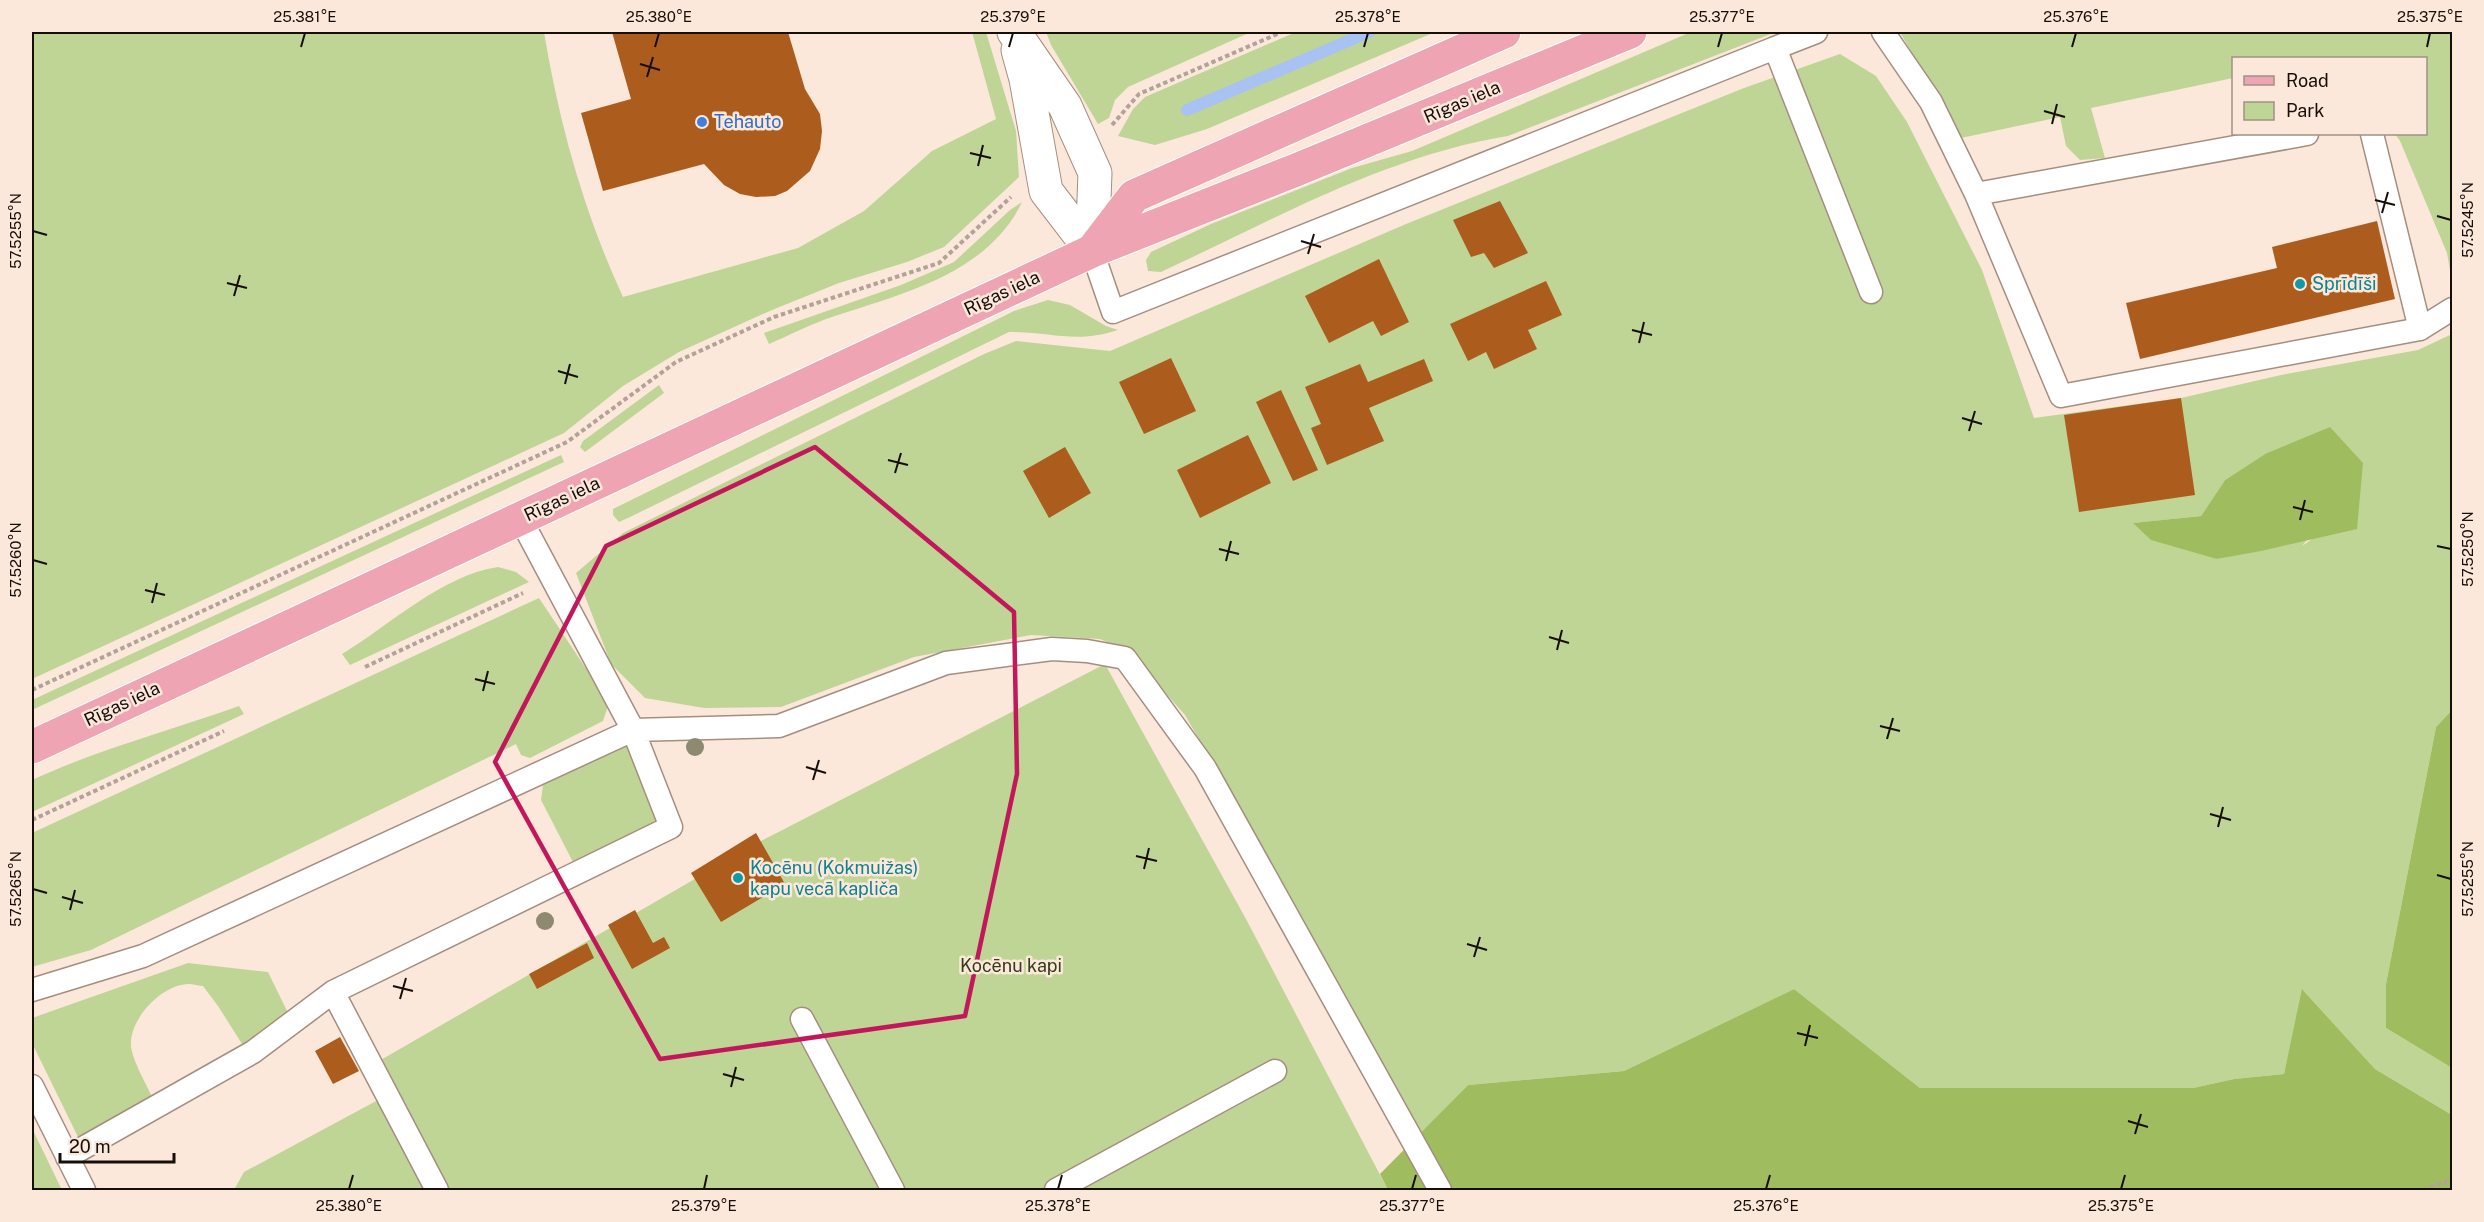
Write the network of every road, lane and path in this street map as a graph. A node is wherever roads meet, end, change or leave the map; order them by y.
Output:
1 (1013, 32) edge
2 (1282, 32) edge
3 (1504, 32) edge
4 (1630, 32) edge
5 (1816, 32) edge
6 (1883, 32) edge
7 (1774, 48) junction
8 (1106, 131) dead end
9 (2301, 135) edge
10 (2372, 135) edge
11 (1976, 194) junction
12 (1012, 196) dead end
13 (1092, 251) junction
14 (1871, 292) dead end
15 (2452, 309) edge
16 (2420, 329) junction
17 (520, 518) junction
18 (523, 593) dead end
19 (364, 667) dead end
20 (32, 690) edge
21 (633, 729) junction
22 (224, 731) dead end
23 (32, 747) edge
24 (32, 820) edge
25 (32, 990) edge
26 (333, 992) junction
27 (802, 1019) dead end
28 (1275, 1071) dead end
29 (32, 1086) edge
30 (67, 1157) junction
31 (2452, 1179) edge
32 (84, 1191) edge
33 (437, 1191) edge
34 (893, 1191) edge
35 (1056, 1191) edge
36 (1440, 1191) edge
37 (2422, 1191) edge

1 - 13 street
1 - 13 street
2 - 8 path
3 - 13 main road, Rīgas iela
4 - 13 main road, Rīgas iela
5 - 7 lane
6 - 11 lane
7 - 13 lane
7 - 14 lane
9 - 11 lane
10 - 16 lane
11 - 16 lane
12 - 20 path
13 - 17 main road, Rīgas iela
15 - 16 lane
17 - 21 lane
17 - 23 main road, Rīgas iela
18 - 19 path
21 - 25 lane
21 - 26 lane
21 - 36 lane
22 - 24 path
26 - 30 lane
26 - 33 lane
27 - 34 lane
28 - 35 lane
29 - 30 lane
30 - 32 lane
31 - 37 path

